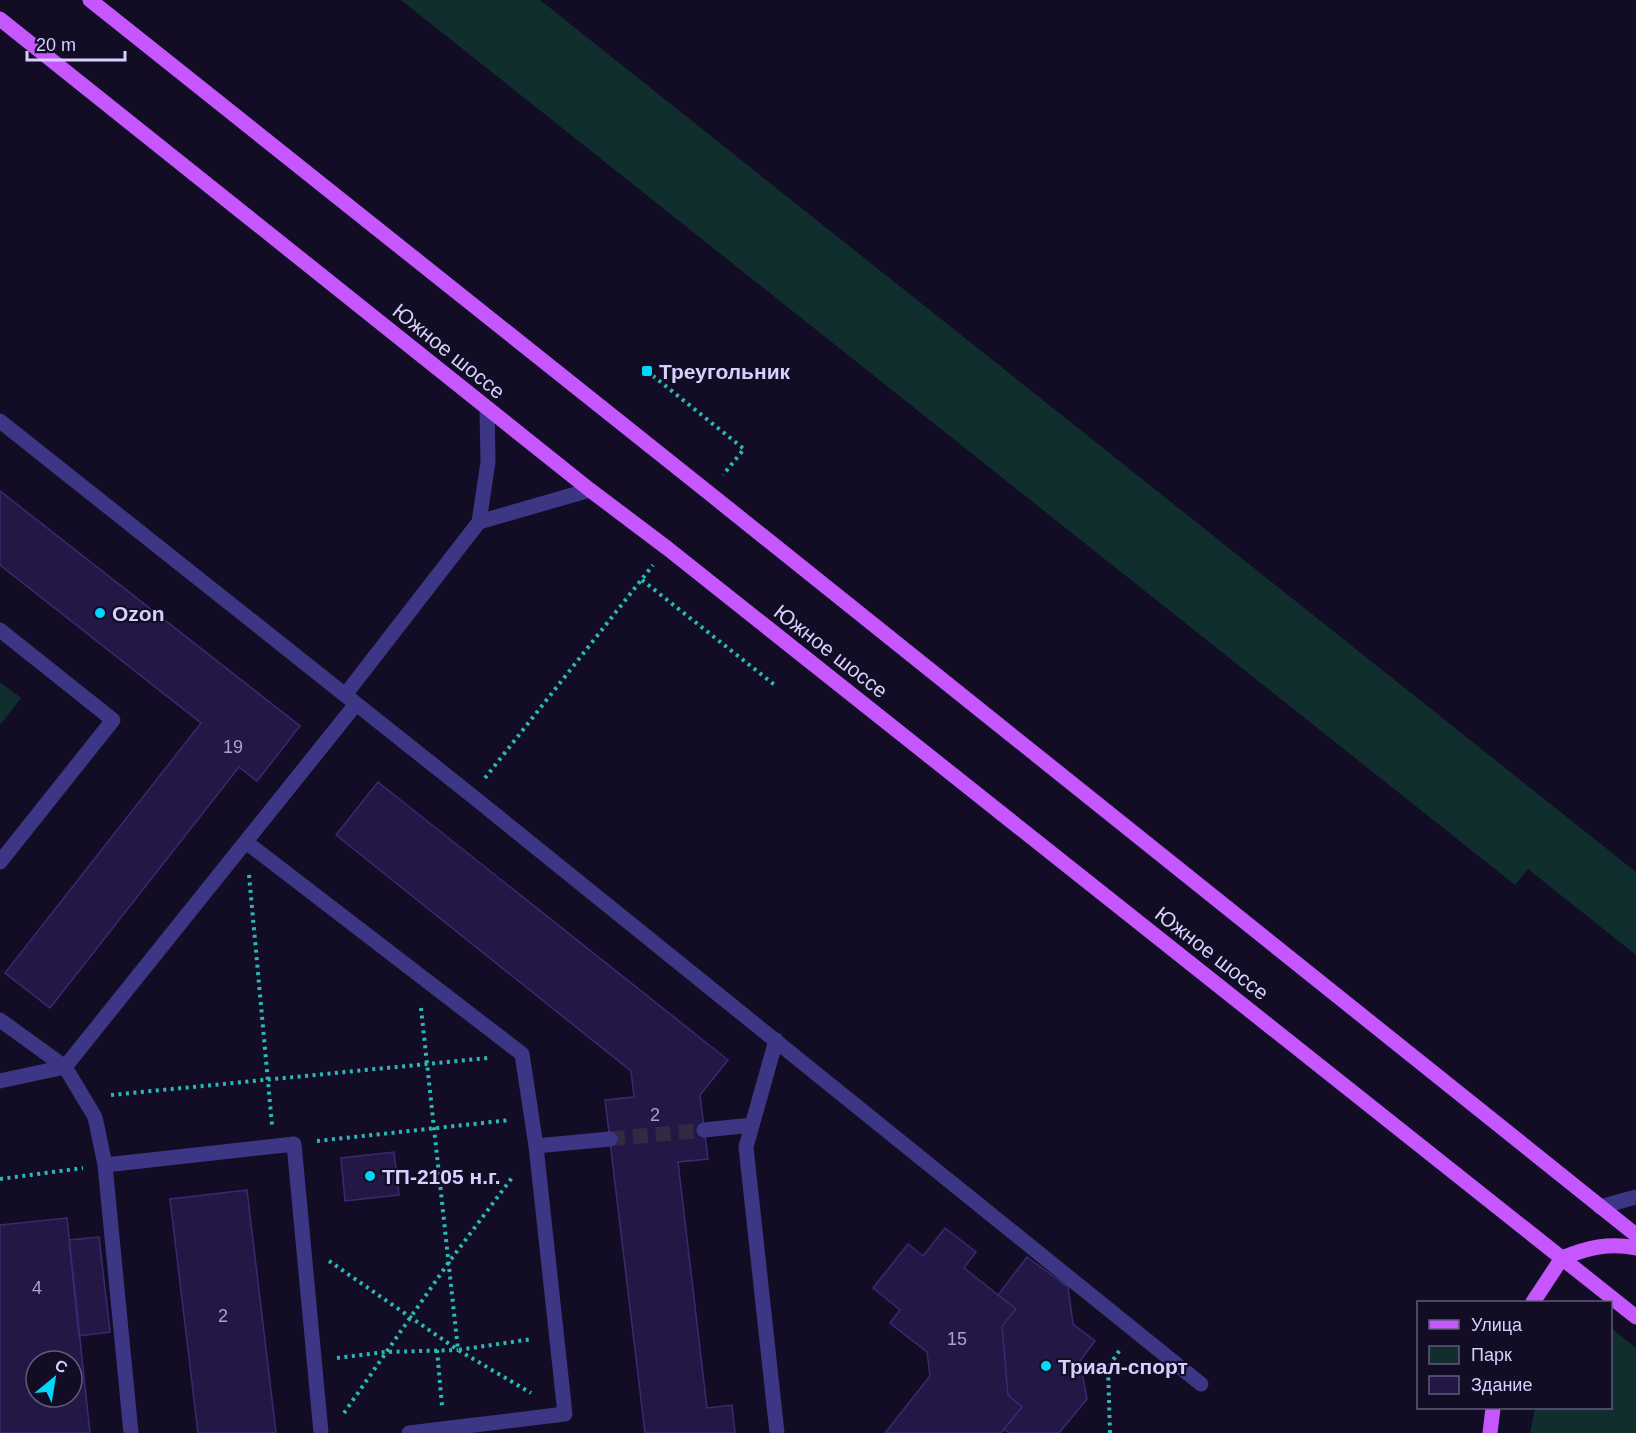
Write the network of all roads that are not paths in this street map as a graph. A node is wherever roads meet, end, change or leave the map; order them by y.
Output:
1 (90, 0) edge
2 (0, 19) edge
3 (487, 408) junction
4 (0, 421) edge
5 (590, 490) junction
6 (479, 522) junction
7 (0, 630) edge
8 (350, 700) junction
9 (246, 842) junction
10 (0, 862) edge
11 (0, 1020) edge
12 (776, 1040) junction
13 (64, 1067) junction
14 (0, 1081) edge
15 (752, 1125) junction
16 (704, 1130) tunnel mouth
17 (610, 1139) tunnel mouth
18 (536, 1146) junction
19 (105, 1165) junction
20 (1636, 1197) edge
21 (1600, 1207) junction
22 (1636, 1234) edge
23 (1636, 1248) edge
24 (1562, 1258) junction
25 (1534, 1301) edge
26 (1636, 1317) edge
27 (1201, 1384) dead end
28 (1493, 1409) edge
29 (131, 1433) edge
30 (321, 1433) edge
31 (409, 1433) edge
32 (777, 1433) edge
33 (1490, 1433) edge

1 - 21 main road, Южное шоссе
2 - 3 main road, Южное шоссе
3 - 5 main road, Южное шоссе
3 - 6 lane
4 - 8 lane
5 - 6 lane
5 - 24 main road, Южное шоссе
6 - 8 lane
7 - 10 lane
8 - 9 lane
8 - 12 lane
9 - 13 lane
9 - 18 lane
11 - 13 lane
12 - 15 lane
12 - 27 lane
13 - 14 lane
13 - 19 lane
15 - 16 lane
15 - 32 lane
17 - 18 lane
18 - 31 lane
19 - 29 lane
19 - 30 lane
20 - 21 lane
21 - 22 main road, Южное шоссе
23 - 24 main road
24 - 25 main road
24 - 26 main road, Южное шоссе
28 - 33 main road

